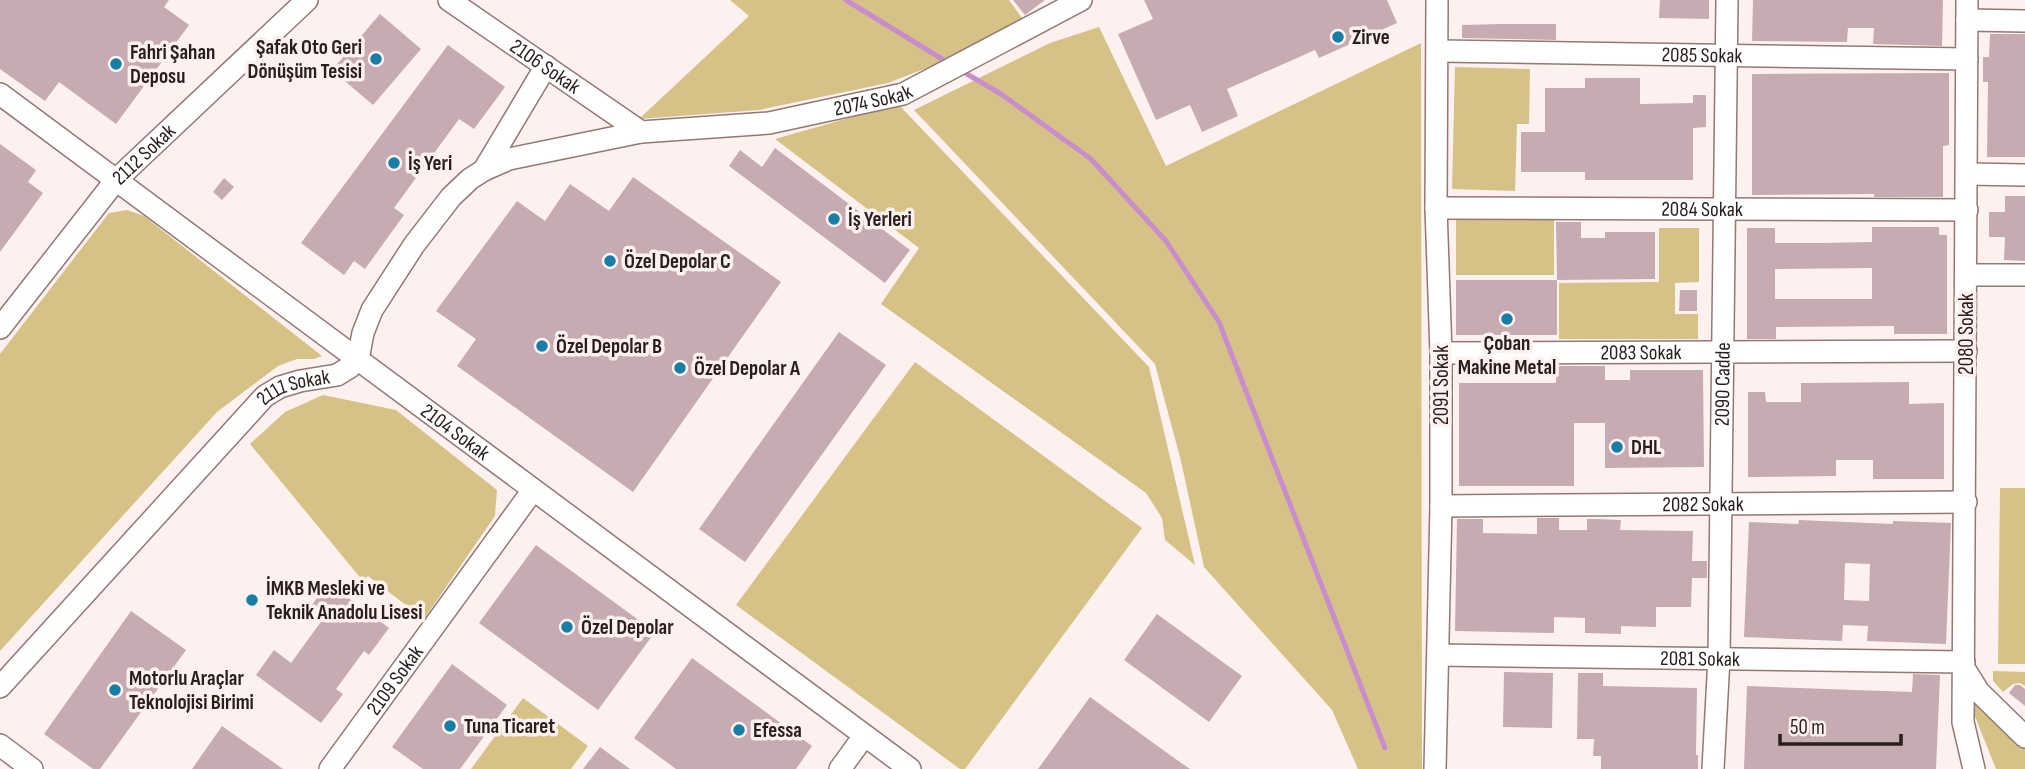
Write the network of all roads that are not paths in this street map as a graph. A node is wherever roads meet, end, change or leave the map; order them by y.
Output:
1 (307, 0) edge
2 (449, 0) edge
3 (1082, 0) edge
4 (1437, 0) edge
5 (1727, 0) edge
6 (1967, 10) edge
7 (2025, 21) edge
8 (1438, 51) junction
9 (1726, 55) junction
10 (1967, 59) junction
11 (547, 66) junction
12 (0, 94) edge
13 (641, 132) junction
14 (484, 170) junction
15 (1967, 174) junction
16 (2025, 175) edge
17 (116, 180) junction
18 (1436, 208) junction
19 (1725, 209) junction
20 (1967, 210) junction
21 (1966, 275) junction
22 (2025, 275) edge
23 (0, 328) edge
24 (1966, 351) junction
25 (1441, 352) junction
26 (1723, 352) junction
27 (356, 358) junction
28 (533, 490) junction
29 (1966, 502) junction
30 (1721, 504) junction
31 (1441, 506) junction
32 (1438, 655) junction
33 (1720, 658) junction
34 (1964, 665) junction
35 (0, 687) edge
36 (864, 736) junction
37 (2025, 737) edge
38 (0, 745) edge
39 (340, 765) edge
40 (32, 769) edge
41 (840, 769) edge
42 (910, 769) edge
43 (1435, 769) edge
44 (1713, 769) edge
45 (1975, 769) edge

1 - 17 street, 2112 Sokak
2 - 11 street, 2106 Sokak
3 - 13 street, 2074 Sokak
4 - 8 street, 2091 Sokak
5 - 9 street, 2090 Cadde
6 - 7 street
6 - 10 street, 2080 Sokak
8 - 9 street, 2085 Sokak
8 - 18 street, 2091 Sokak
9 - 10 street, 2085 Sokak
9 - 19 street, 2090 Cadde
10 - 15 street, 2080 Sokak
11 - 13 street, 2106 Sokak
11 - 14 street
12 - 17 street, 2104 Sokak
13 - 14 street, 2111 Sokak
14 - 27 street, 2111 Sokak
15 - 16 street
15 - 20 street, 2080 Sokak
17 - 23 street, 2112 Sokak
17 - 27 street, 2104 Sokak
18 - 19 street, 2084 Sokak
18 - 25 street, 2091 Sokak
19 - 20 street, 2084 Sokak
19 - 26 street, 2090 Cadde
20 - 21 street, 2080 Sokak
21 - 22 street
21 - 24 street, 2080 Sokak
24 - 26 street, 2083 Sokak
24 - 29 street, 2080 Sokak
25 - 26 street, 2083 Sokak
25 - 31 street, 2091 Sokak
26 - 30 street, 2090 Cadde
27 - 28 street, 2104 Sokak
27 - 35 street, 2111 Sokak
28 - 36 street, 2104 Sokak
28 - 39 street, 2109 Sokak
29 - 30 street, 2082 Sokak
29 - 34 street, 2080 Sokak
30 - 31 street, 2082 Sokak
30 - 33 street, 2090 Cadde
31 - 32 street, 2091 Sokak
32 - 33 street, 2081 Sokak
32 - 43 street, 2091 Sokak
33 - 34 street, 2081 Sokak
33 - 44 street, 2090 Cadde
34 - 37 street
34 - 45 street, 2080 Sokak
36 - 41 street
36 - 42 street, 2104 Sokak
38 - 40 street

